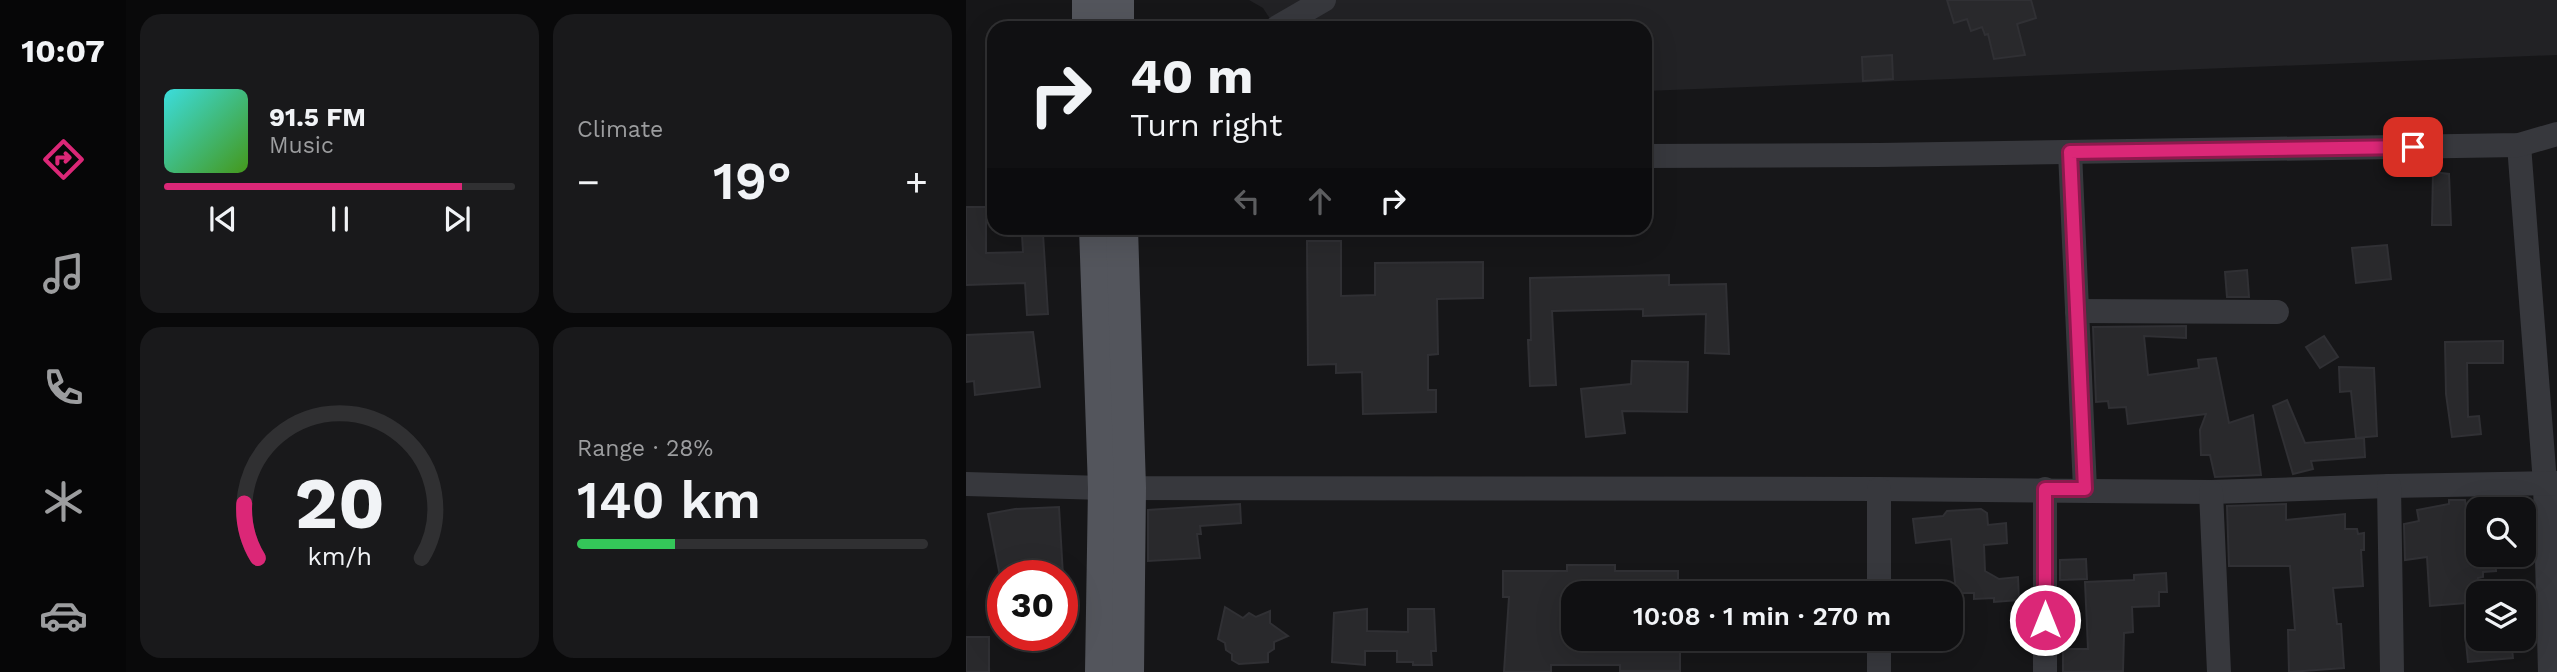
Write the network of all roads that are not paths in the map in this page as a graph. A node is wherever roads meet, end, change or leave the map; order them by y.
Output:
1 (1088, 0) edge
2 (1118, 0) edge
3 (1324, 0) edge
4 (1088, 21) edge
5 (1118, 21) edge
6 (1288, 21) edge
7 (2557, 134) edge
8 (2519, 145) junction
9 (2070, 152) junction
10 (1652, 156) edge
11 (1096, 235) edge
12 (1122, 235) edge
13 (2077, 311) junction
14 (2277, 312) dead end
15 (2551, 483) edge
16 (966, 484) edge
17 (2389, 486) junction
18 (1117, 488) junction
19 (1879, 489) junction
20 (2045, 489) junction
21 (2085, 489) junction
22 (2211, 492) junction
23 (1879, 581) edge
24 (1879, 651) edge
25 (1101, 672) edge
26 (1128, 672) edge
27 (1879, 672) edge
28 (2045, 672) edge
29 (2219, 672) edge
30 (2392, 672) edge
31 (2550, 672) edge

1 - 4 main road
2 - 5 main road
3 - 6 street
7 - 8 street
8 - 9 street
8 - 15 street
9 - 10 street
9 - 13 street
11 - 18 main road
12 - 18 main road
13 - 14 street
13 - 21 street
15 - 17 street
15 - 31 street
16 - 18 street
17 - 22 street
17 - 30 street
18 - 19 street
18 - 25 main road
18 - 26 main road
19 - 20 street
19 - 23 street
20 - 21 street
20 - 28 street
21 - 22 street
22 - 29 street
24 - 27 street

